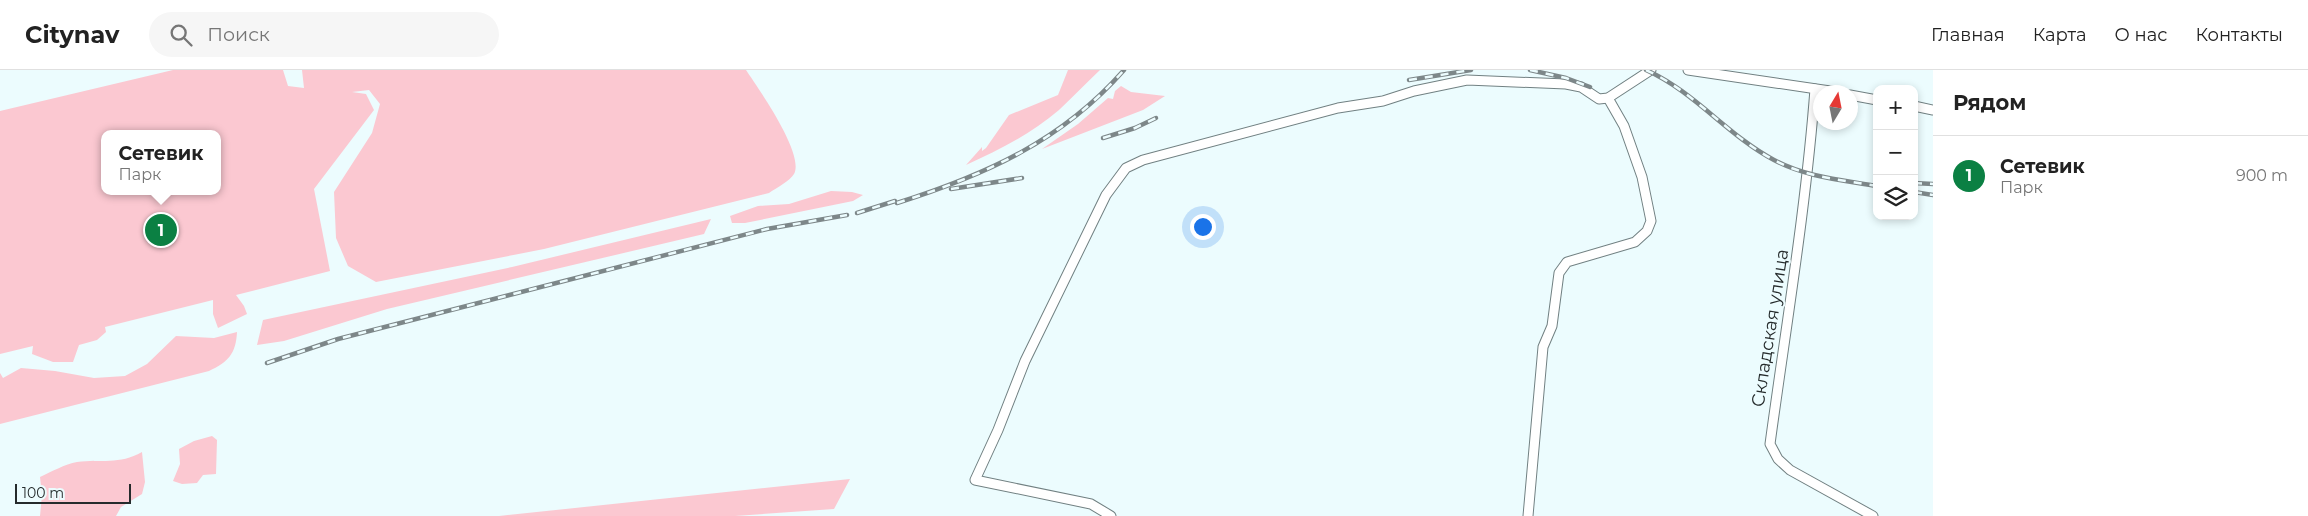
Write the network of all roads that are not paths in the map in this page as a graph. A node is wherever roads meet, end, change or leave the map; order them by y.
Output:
1 (1651, 70) edge
2 (1688, 70) edge
3 (1813, 88) edge
4 (1858, 96) edge
5 (1608, 98) junction
6 (1873, 99) edge
7 (1918, 107) edge
8 (1813, 108) edge
9 (1933, 110) edge
10 (1111, 516) edge
11 (1528, 516) edge
12 (1873, 516) edge

1 - 5 street
2 - 3 street
4 - 6 street
5 - 10 street
5 - 11 street
7 - 9 street
8 - 12 street, Складская улица

